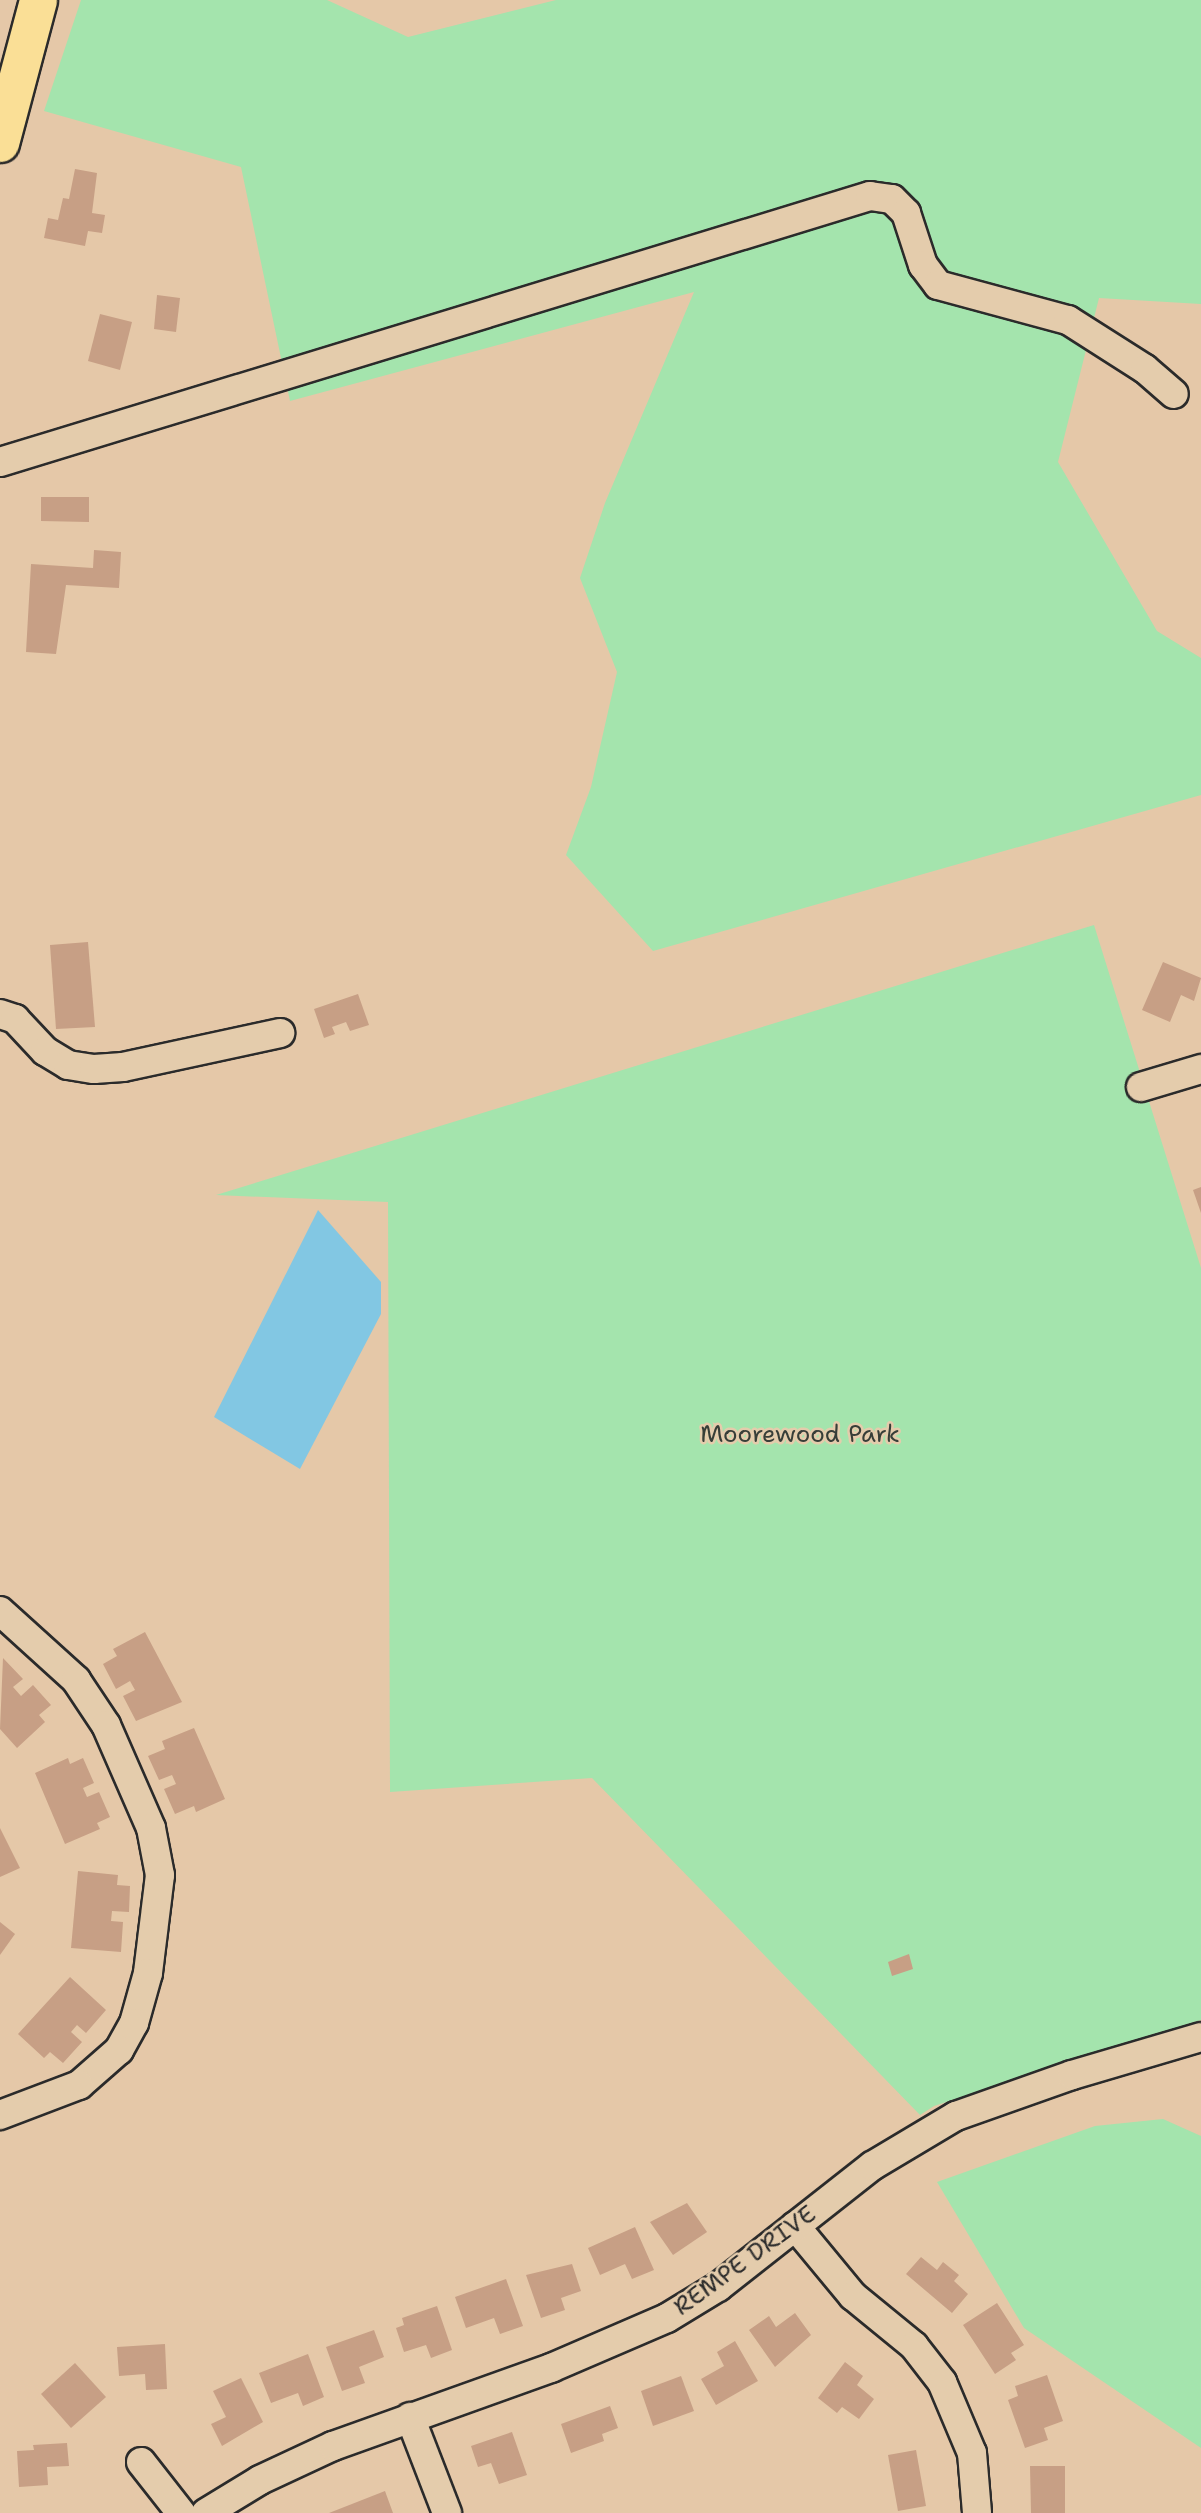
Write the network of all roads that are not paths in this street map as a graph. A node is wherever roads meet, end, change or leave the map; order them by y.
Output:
1 (38, 0) edge
2 (0, 143) edge
3 (1174, 394) dead end
4 (0, 462) edge
5 (0, 1014) edge
6 (280, 1032) dead end
7 (1201, 1069) edge
8 (1141, 1087) dead end
9 (0, 1611) edge
10 (1201, 2037) edge
11 (0, 2115) edge
12 (795, 2226) junction
13 (410, 2417) junction
14 (141, 2462) dead end
15 (181, 2513) edge
16 (206, 2513) edge
17 (447, 2513) edge
18 (977, 2513) edge

1 - 2 main road
3 - 4 street
5 - 6 street
7 - 8 street
9 - 11 street
10 - 12 street, REMPE DRIVE
12 - 13 street, REMPE DRIVE
12 - 18 street
13 - 16 street, REMPE DRIVE
13 - 17 street
14 - 15 street

